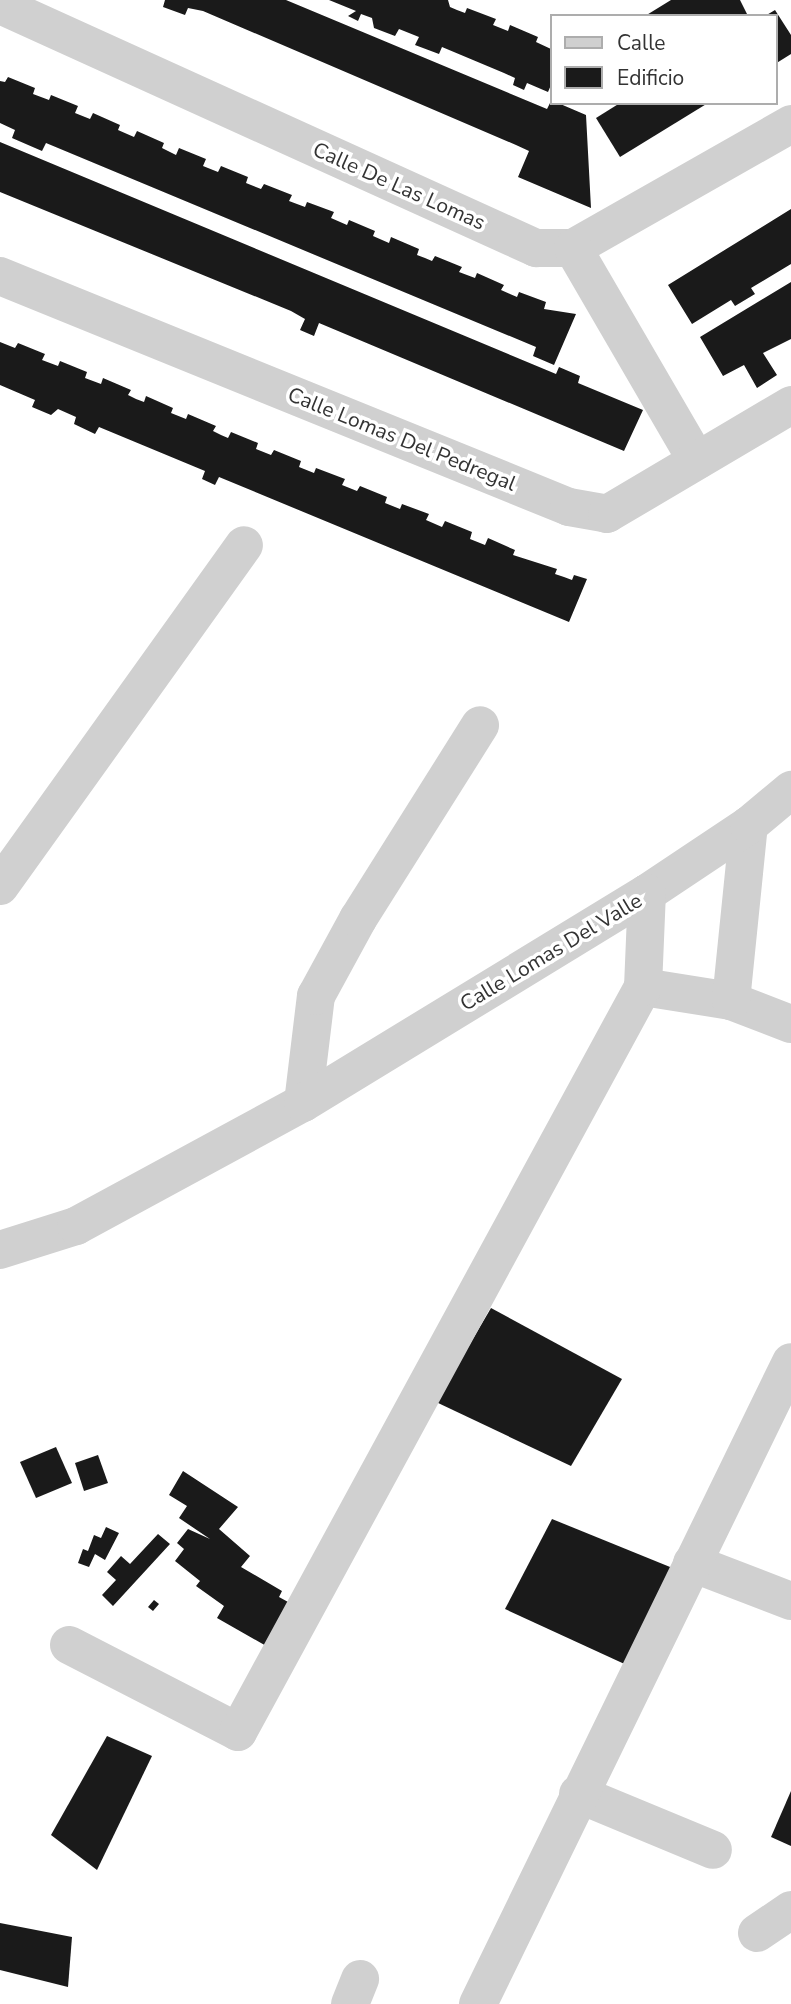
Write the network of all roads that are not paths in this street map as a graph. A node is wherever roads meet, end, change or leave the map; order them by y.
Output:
1 (0, 5) edge
2 (791, 124) edge
3 (573, 248) junction
4 (0, 276) edge
5 (791, 405) edge
6 (697, 461) junction
7 (244, 545) dead end
8 (480, 725) dead end
9 (791, 790) edge
10 (749, 825) junction
11 (0, 886) edge
12 (647, 893) junction
13 (643, 986) junction
14 (731, 1001) junction
15 (791, 1024) edge
16 (303, 1103) junction
17 (0, 1250) edge
18 (791, 1362) edge
19 (692, 1563) junction
20 (791, 1601) edge
21 (69, 1645) dead end
22 (578, 1794) junction
23 (713, 1850) dead end
24 (791, 1910) edge
25 (757, 1933) dead end
26 (478, 2004) edge

1 - 3 street, Calle De Las Lomas
2 - 3 street, Calle De Las Lomas
3 - 6 street
4 - 6 street, Calle Lomas Del Pedregal
5 - 6 street, Calle Lomas Del Pedregal
7 - 11 street
8 - 16 street
9 - 10 street, Calle Lomas Del Valle
10 - 12 street, Calle Lomas Del Valle
10 - 14 street
12 - 13 street
12 - 16 street, Calle Lomas Del Valle
13 - 14 street
13 - 21 street
14 - 15 street
16 - 17 street, Calle Lomas Del Valle
18 - 19 street
19 - 20 street
19 - 22 street
22 - 23 street
22 - 26 street
24 - 25 street

